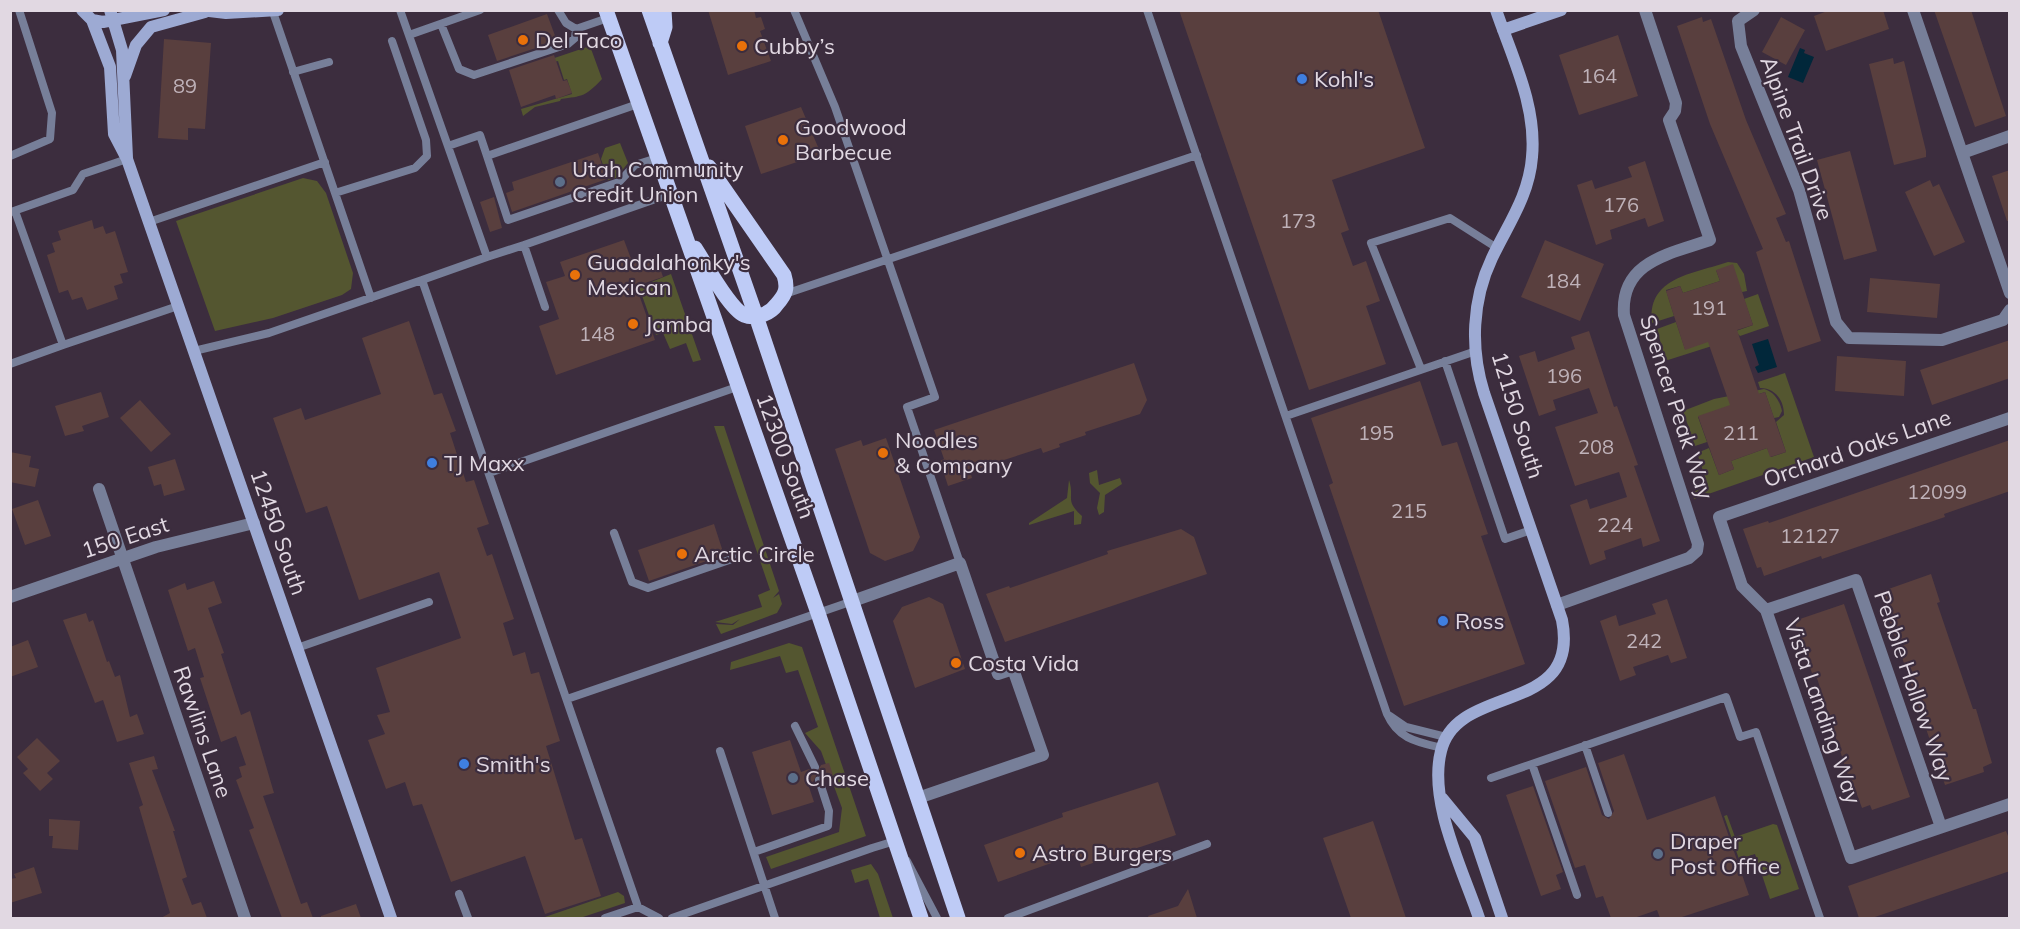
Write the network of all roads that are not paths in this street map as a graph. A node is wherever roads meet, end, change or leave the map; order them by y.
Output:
1 (19, 10) edge
2 (82, 10) edge
3 (164, 10) edge
4 (400, 10) edge
5 (480, 10) edge
6 (558, 10) edge
7 (649, 10) edge
8 (664, 10) edge
9 (794, 10) edge
10 (1148, 10) edge
11 (1496, 10) edge
12 (1561, 10) edge
13 (1645, 10) edge
14 (1754, 10) edge
15 (1913, 10) edge
16 (203, 11) edge
17 (276, 11) edge
18 (607, 14) edge
19 (112, 16) edge
20 (92, 20) junction
21 (441, 24) junction
22 (576, 29) junction
23 (1503, 30) junction
24 (409, 35) junction
25 (392, 41) dead end
26 (660, 43) junction
27 (329, 62) dead end
28 (293, 72) junction
29 (125, 77) junction
30 (638, 104) junction
31 (2010, 136) edge
32 (448, 146) junction
33 (697, 150) junction
34 (1962, 153) junction
35 (1197, 155) junction
36 (10, 156) edge
37 (487, 156) junction
38 (657, 158) junction
39 (127, 159) junction
40 (325, 162) junction
41 (335, 192) junction
42 (670, 194) junction
43 (13, 211) edge
44 (149, 222) junction
45 (684, 231) junction
46 (524, 245) junction
47 (1497, 248) junction
48 (488, 257) junction
49 (887, 260) junction
50 (422, 280) junction
51 (2010, 293) edge
52 (785, 294) junction
53 (371, 298) junction
54 (178, 306) junction
55 (544, 307) dead end
56 (2010, 310) edge
57 (756, 316) junction
58 (63, 345) junction
59 (194, 351) junction
60 (1476, 351) junction
61 (1445, 361) junction
62 (10, 364) edge
63 (1421, 369) junction
64 (737, 387) junction
65 (1286, 416) junction
66 (2010, 418) edge
67 (489, 473) junction
68 (99, 489) dead end
69 (1719, 517) joint
70 (254, 524) junction
71 (1531, 530) junction
72 (614, 533) dead end
73 (122, 558) junction
74 (735, 558) dead end
75 (960, 563) junction
76 (10, 597) edge
77 (429, 602) dead end
78 (850, 602) junction
79 (1557, 605) junction
80 (1766, 610) junction
81 (818, 613) junction
82 (297, 648) junction
83 (567, 699) junction
84 (795, 726) dead end
85 (1444, 743) junction
86 (1585, 745) junction
87 (720, 752) dead end
88 (1532, 764) junction
89 (815, 767) dead end
90 (1491, 778) dead end
91 (819, 780) dead end
92 (1439, 788) junction
93 (918, 798) junction
94 (2010, 804) edge
95 (1608, 813) dead end
96 (1941, 827) junction
97 (895, 841) junction
98 (1207, 844) dead end
99 (754, 852) junction
100 (765, 885) junction
101 (459, 894) dead end
102 (1577, 896) dead end
103 (638, 907) junction
104 (245, 918) edge
105 (391, 918) edge
106 (468, 918) edge
107 (605, 918) edge
108 (659, 918) edge
109 (672, 918) edge
110 (776, 918) edge
111 (921, 918) edge
112 (937, 918) edge
113 (958, 918) edge
114 (1008, 918) edge
115 (1479, 918) edge
116 (1502, 918) edge
117 (1820, 918) edge

1 - 36 lane
2 - 20 street
3 - 19 street
4 - 24 lane
5 - 21 lane
6 - 22 lane
7 - 26 main road, 12300 South
8 - 26 main road
9 - 49 lane
10 - 35 lane
11 - 23 street, 12150 South
12 - 23 street
13 - 79 street, Spencer Peak Way
14 - 56 street, Alpine Trail Drive
15 - 34 street
16 - 17 street
16 - 29 street
17 - 28 lane
18 - 22 lane
18 - 30 main road, 12300 South
19 - 20 street
19 - 29 street, 12450 South
20 - 39 street, 12450 South
21 - 22 lane
21 - 24 lane
23 - 47 street, 12150 South
24 - 32 lane
25 - 41 lane
26 - 33 main road, 12300 South
27 - 28 lane
28 - 40 lane
29 - 39 street, 12450 South
30 - 37 lane
30 - 38 main road, 12300 South
31 - 34 street
32 - 37 lane
32 - 48 lane
33 - 52 main road
33 - 57 main road, 12300 South
34 - 51 street
35 - 49 lane
35 - 65 lane
37 - 38 lane
38 - 42 main road, 12300 South
39 - 43 lane
39 - 44 street, 12450 South
40 - 41 lane
40 - 44 lane
41 - 53 lane
42 - 45 main road, 12300 South
42 - 46 lane
43 - 58 lane
44 - 54 street, 12450 South
45 - 57 main road
45 - 64 main road, 12300 South
46 - 48 lane
46 - 55 lane
47 - 60 street, 12150 South
47 - 63 lane
48 - 50 lane
49 - 52 lane
49 - 75 lane
50 - 53 lane
50 - 67 lane
52 - 57 main road
53 - 59 lane
54 - 58 lane
54 - 59 street, 12450 South
57 - 78 main road, 12300 South
58 - 62 lane
59 - 70 street, 12450 South
60 - 61 lane
60 - 71 street, 12150 South
61 - 63 lane
61 - 71 lane
63 - 65 lane
64 - 67 lane
64 - 81 main road, 12300 South
65 - 85 lane
66 - 69 street, Orchard Oaks Lane
67 - 83 lane
68 - 73 street, Rawlins Lane
69 - 80 street, Vista Landing Way
70 - 73 street, 150 East
70 - 82 street, 12450 South
71 - 79 street, 12150 South
72 - 74 lane
73 - 76 street, 150 East
73 - 104 street, Rawlins Lane
75 - 78 street
75 - 93 street
77 - 82 lane
78 - 81 lane
78 - 93 main road, 12300 South
79 - 85 street, 12150 South
80 - 96 street, Pebble Hollow Way
80 - 96 street, Vista Landing Way
81 - 83 lane
81 - 97 main road, 12300 South
82 - 105 street, 12450 South
83 - 103 lane
84 - 89 lane
85 - 92 street
86 - 88 lane
86 - 95 lane
86 - 117 lane
87 - 99 lane
88 - 90 lane
88 - 102 lane
91 - 99 lane
92 - 115 street
92 - 116 street
93 - 113 main road, 12300 South
94 - 96 street
97 - 100 lane
97 - 111 main road, 12300 South
97 - 112 lane
98 - 114 lane
99 - 100 lane
100 - 109 lane
100 - 110 lane
101 - 106 lane
103 - 107 lane
103 - 108 lane

